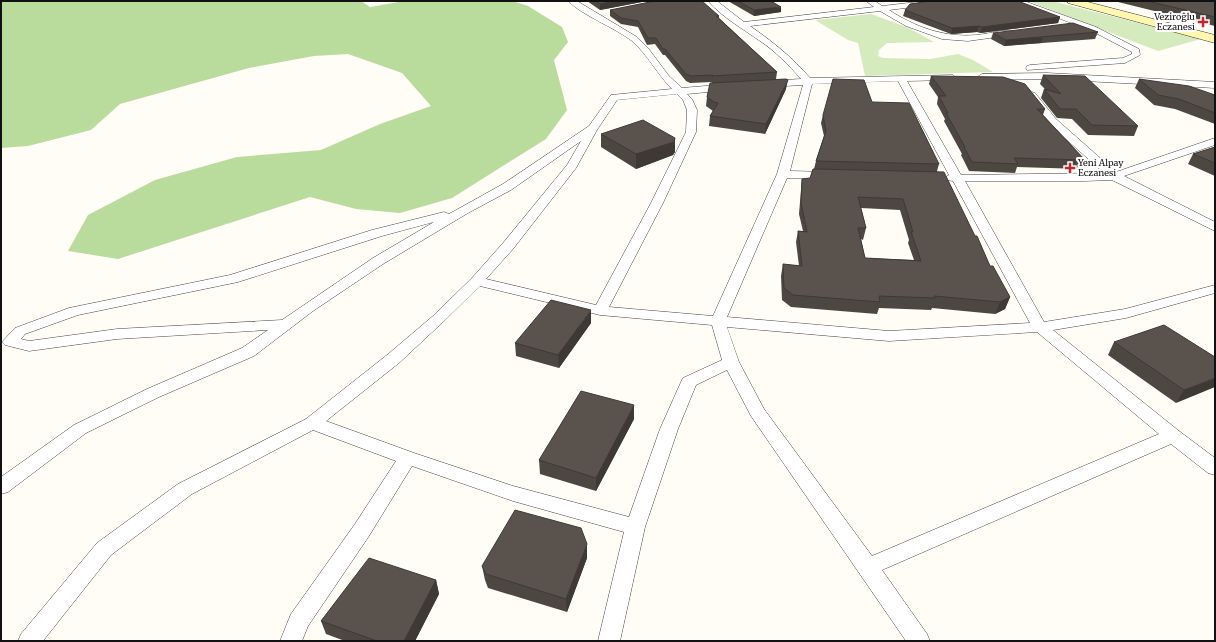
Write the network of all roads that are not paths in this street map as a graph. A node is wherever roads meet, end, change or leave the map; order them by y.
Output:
1 (572, 1) edge
2 (712, 1) edge
3 (870, 1) edge
4 (945, 1) edge
5 (1017, 1) edge
6 (1072, 1) edge
7 (1091, 1) edge
8 (881, 9) junction
9 (609, 12) edge
10 (595, 15) junction
11 (1080, 24) junction
12 (742, 26) junction
13 (1064, 26) edge
14 (1017, 32) edge
15 (1215, 33) edge
16 (1215, 39) edge
17 (1018, 77) junction
18 (901, 78) junction
19 (808, 82) junction
20 (754, 85) edge
21 (739, 86) edge
22 (1211, 89) edge
23 (678, 90) junction
24 (593, 128) junction
25 (1215, 141) edge
26 (783, 174) junction
27 (838, 175) edge
28 (1114, 176) junction
29 (942, 178) edge
30 (957, 178) junction
31 (460, 212) junction
32 (1215, 227) edge
33 (477, 281) junction
34 (1215, 289) edge
35 (600, 311) junction
36 (718, 322) junction
37 (287, 324) junction
38 (1040, 327) junction
39 (730, 362) junction
40 (312, 423) junction
41 (1173, 436) junction
42 (408, 458) junction
43 (1215, 468) edge
44 (1, 487) edge
45 (634, 527) junction
46 (868, 567) junction
47 (29, 641) edge
48 (291, 641) edge
49 (609, 641) edge
50 (919, 641) edge

1 - 10 street
2 - 12 street
3 - 8 street
4 - 8 street
5 - 11 street
6 - 16 main road
7 - 15 main road
8 - 12 street
8 - 14 street
9 - 10 street
10 - 23 street
11 - 13 street
11 - 17 street
12 - 19 street
17 - 18 street
17 - 22 street
17 - 28 street
18 - 19 street
18 - 30 street
19 - 20 street
19 - 26 street
21 - 23 street
23 - 24 street
23 - 35 street
24 - 31 street
24 - 33 street
25 - 28 street
26 - 27 street
26 - 36 street
28 - 30 street
28 - 32 street
29 - 30 street
30 - 38 street
31 - 37 street
31 - 37 street
33 - 35 street
33 - 40 street
34 - 38 street
35 - 36 street
36 - 38 street
36 - 39 street
37 - 44 street
38 - 41 street
39 - 45 street
39 - 46 street
40 - 42 street
40 - 47 street
41 - 43 street
41 - 46 street
42 - 45 street
42 - 48 street
45 - 49 street
46 - 50 street

